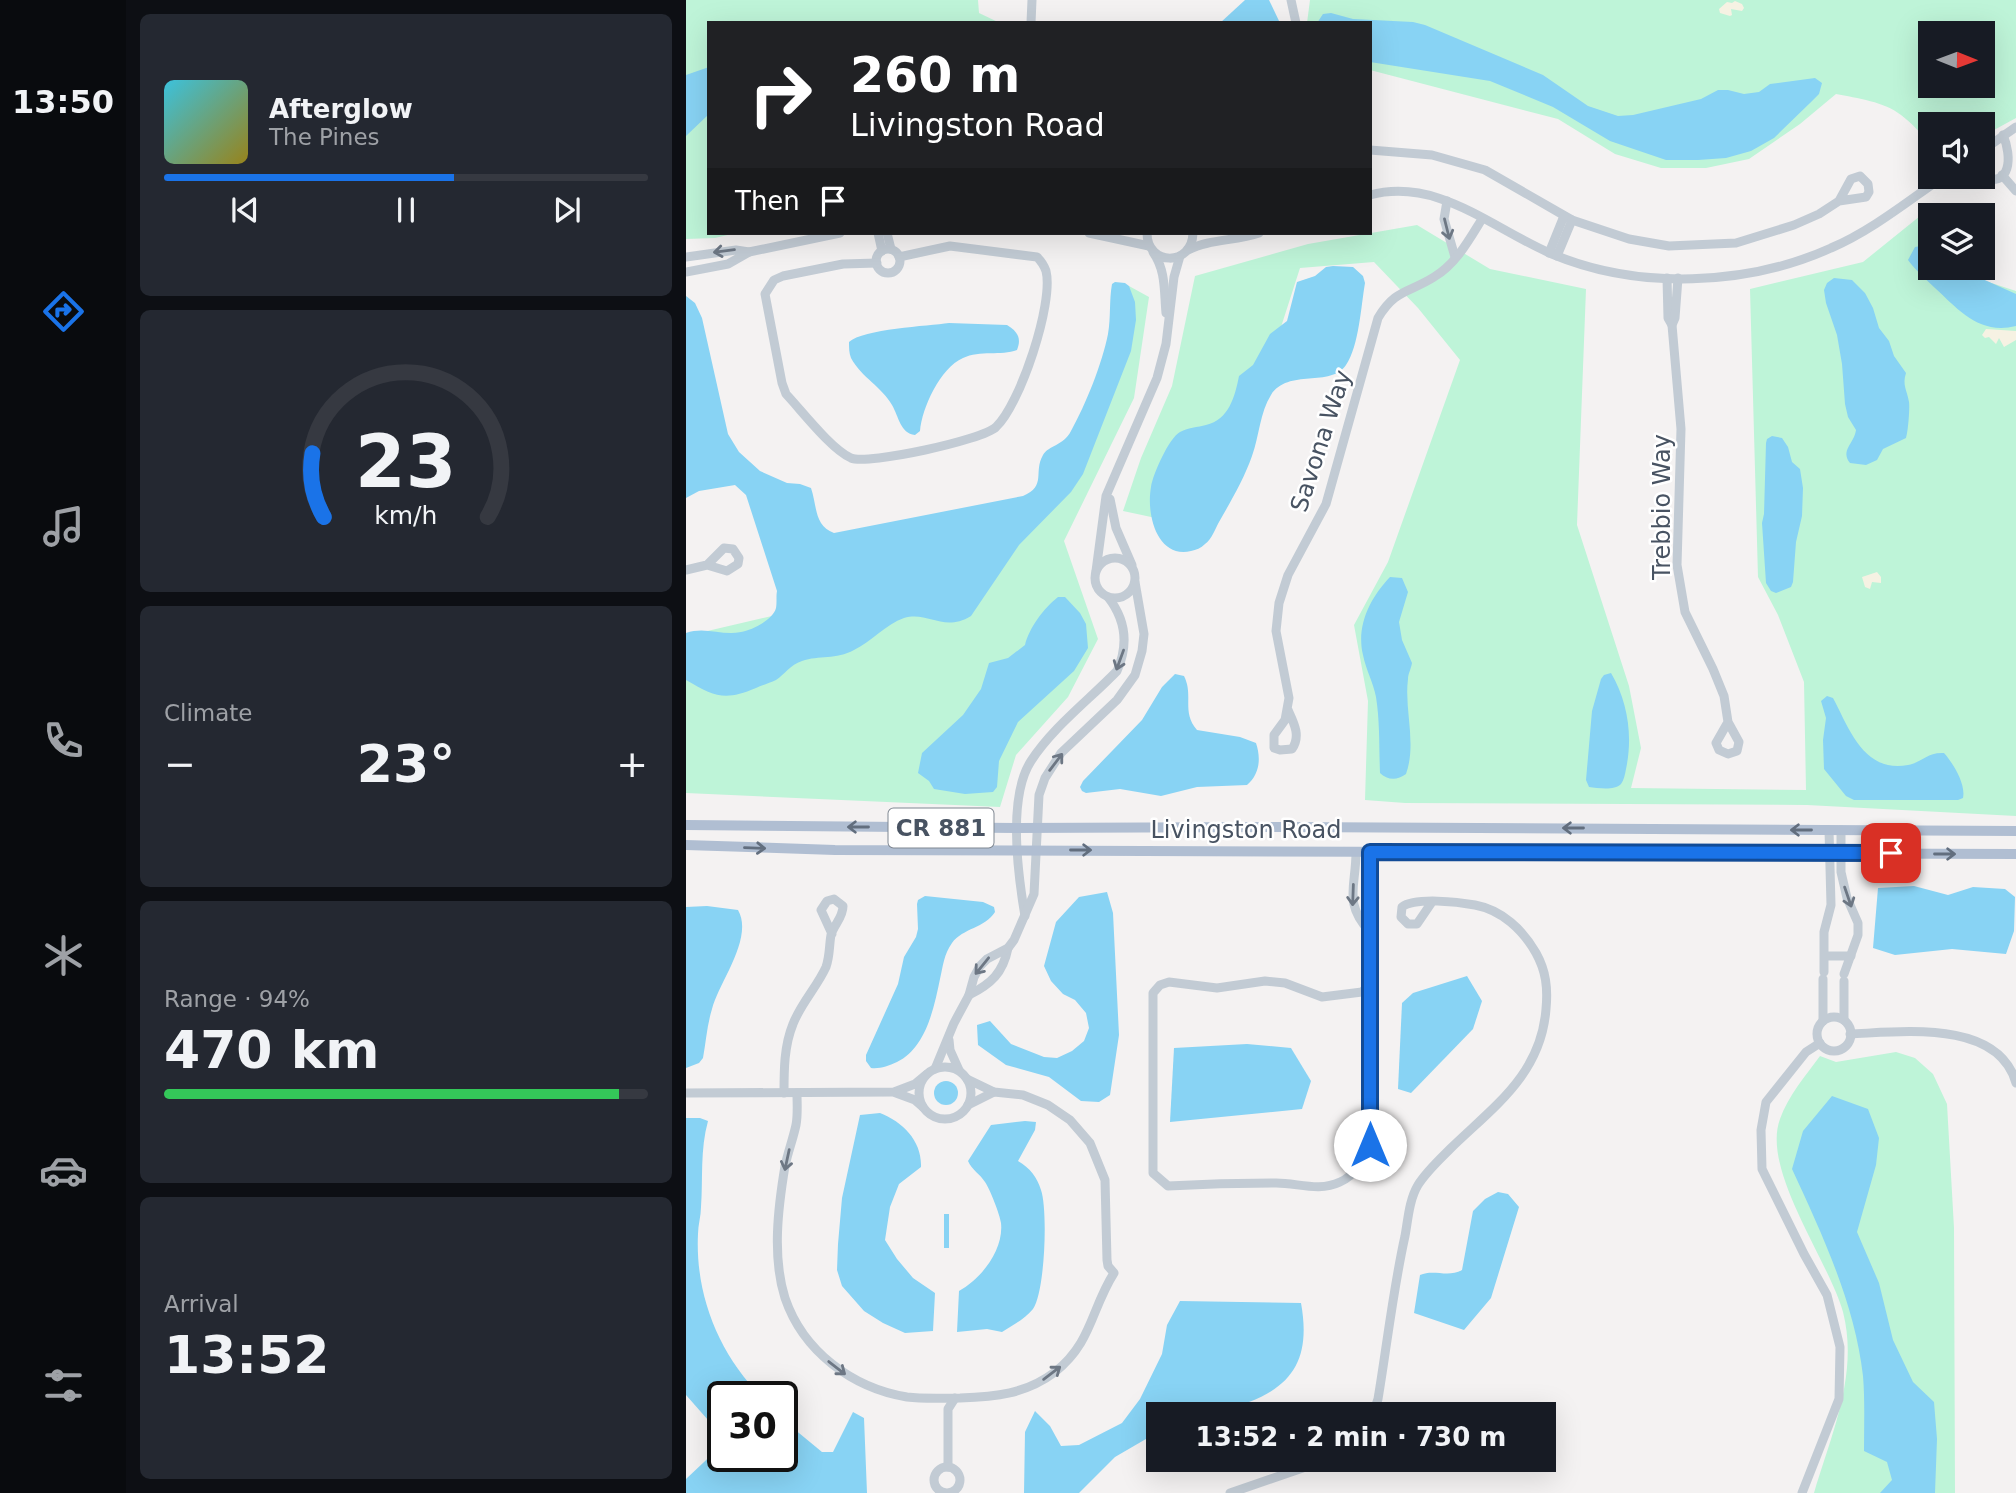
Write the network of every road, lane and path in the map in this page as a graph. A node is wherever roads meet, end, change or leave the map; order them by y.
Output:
1 (1032, 0) edge
2 (1290, 0) edge
3 (1031, 21) edge
4 (1295, 21) edge
5 (2016, 127) edge
6 (2003, 135) junction
7 (1995, 141) edge
8 (1372, 153) edge
9 (2002, 175) junction
10 (1995, 177) edge
11 (1925, 189) edge
12 (2016, 191) edge
13 (1372, 195) edge
14 (1447, 201) junction
15 (1839, 201) dead end
16 (1568, 218) junction
17 (1482, 219) junction
18 (831, 235) edge
19 (879, 235) edge
20 (887, 235) edge
21 (1097, 235) edge
22 (1148, 235) edge
23 (1193, 235) edge
24 (1252, 235) edge
25 (1151, 249) junction
26 (886, 250) junction
27 (749, 252) junction
28 (1183, 254) junction
29 (1553, 254) junction
30 (686, 257) edge
31 (899, 257) junction
32 (1455, 257) junction
33 (877, 263) junction
34 (686, 272) edge
35 (1672, 278) junction
36 (1167, 329) junction
37 (1110, 487) junction
38 (707, 565) dead end
39 (686, 570) edge
40 (1134, 570) junction
41 (1096, 571) junction
42 (1135, 582) junction
43 (1108, 597) junction
44 (1288, 710) dead end
45 (1728, 722) dead end
46 (686, 825) edge
47 (1016, 828) junction
48 (1037, 828) junction
49 (1835, 830) junction
50 (2016, 831) edge
51 (686, 845) edge
52 (1017, 850) junction
53 (1037, 850) junction
54 (1356, 852) junction
55 (1370, 852) junction
56 (1835, 853) junction
57 (2016, 854) edge
58 (1433, 902) dead end
59 (1025, 916) junction
60 (1370, 932) junction
61 (831, 934) dead end
62 (1008, 948) junction
63 (1825, 956) junction
64 (1851, 956) junction
65 (1370, 985) junction
66 (969, 995) junction
67 (1844, 1020) junction
68 (1823, 1021) junction
69 (1850, 1034) junction
70 (949, 1038) junction
71 (1820, 1043) junction
72 (931, 1071) junction
73 (960, 1071) junction
74 (967, 1079) junction
75 (2016, 1083) edge
76 (894, 1092) junction
77 (994, 1092) junction
78 (783, 1093) junction
79 (797, 1093) junction
80 (686, 1094) edge
81 (968, 1105) junction
82 (923, 1107) junction
83 (940, 1398) junction
84 (955, 1398) junction
85 (1376, 1402) edge
86 (948, 1409) junction
87 (948, 1467) dead end
88 (1291, 1472) edge
89 (1230, 1493) edge
90 (1802, 1493) edge

1 - 3 street
2 - 4 street
5 - 6 street
6 - 7 street
6 - 9 street
8 - 16 street
9 - 10 street
9 - 12 street
11 - 35 street
13 - 14 street
14 - 17 street
14 -> 32 street
15 - 16 street
16 - 29 street
17 - 29 street
17 - 32 street, Savona Way
18 - 27 street
19 - 26 street
20 - 26 street
21 - 25 street
22 - 25 street
23 - 28 street
24 - 28 street
25 - 28 street
25 - 36 street
26 - 31 street
26 - 33 street
27 -> 30 street
27 - 34 street
28 - 36 street
29 - 35 street
31 - 33 street
31 - 33 street
32 - 44 street, Savona Way
35 - 45 street, Trebbio Way
36 - 37 street
37 - 40 street
37 - 41 street
38 - 39 street
40 - 41 street
40 - 42 street
41 - 43 street
42 - 43 street
48 -> 42 street
43 -> 47 street
47 -> 46 main road, Livingston Road / CR 881
47 - 48 main road, Livingston Road / CR 881
47 - 52 street
49 -> 48 main road, Livingston Road / CR 881
48 - 53 street
49 - 50 main road, Livingston Road / CR 881
49 - 56 street
51 -> 52 main road, Livingston Road / CR 881
52 - 53 main road, Livingston Road / CR 881
52 - 59 street
53 -> 54 main road, Livingston Road / CR 881
53 - 59 street
54 - 55 main road, Livingston Road / CR 881
54 -> 60 street
55 - 56 main road, Livingston Road / CR 881
55 - 60 street
56 -> 57 main road, Livingston Road / CR 881
56 - 63 street
56 -> 64 street
58 - 85 street
59 - 62 street
60 - 65 street
61 - 78 street
62 - 66 street
62 -> 66 street
63 - 64 street
63 - 68 street
64 - 67 street
65 - 65 street
66 - 70 street
67 - 68 street
67 - 69 street
68 - 71 street
69 - 71 street
69 - 75 street
70 - 72 street
70 - 73 street
71 - 90 street
72 - 73 street
72 - 76 street
72 - 82 street
73 - 74 street
74 - 77 street
74 - 81 street
76 - 79 street
76 - 82 street
77 - 81 street
84 -> 77 street
78 - 79 street
78 - 80 street
79 -> 83 street
81 - 82 street
83 - 84 street
83 - 86 street
84 - 86 street
86 - 87 street
88 - 89 street

